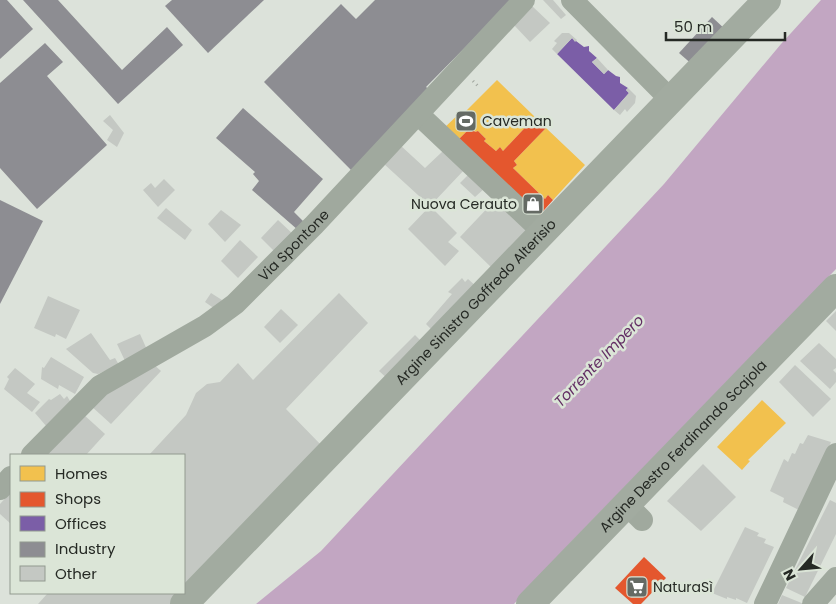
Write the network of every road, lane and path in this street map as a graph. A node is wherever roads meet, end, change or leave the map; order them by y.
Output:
1 (524, 0) edge
2 (572, 0) edge
3 (767, 0) edge
4 (670, 99) junction
5 (418, 114) junction
6 (542, 231) junction
7 (836, 288) edge
8 (33, 454) edge
9 (836, 454) edge
10 (10, 478) edge
11 (0, 488) edge
12 (836, 578) edge
13 (184, 604) edge
14 (530, 604) edge
15 (765, 604) edge
16 (813, 604) edge

1 - 5 street, Via Spontone
2 - 4 street
3 - 4 main road, Argine Sinistro Goffredo Alterisio
4 - 6 main road, Argine Sinistro Goffredo Alterisio
5 - 6 street
5 - 8 street, Via Spontone
6 - 13 main road, Argine Sinistro Goffredo Alterisio
7 - 14 main road, Argine Destro Ferdinando Scajola
9 - 15 street
10 - 11 street
12 - 16 street

